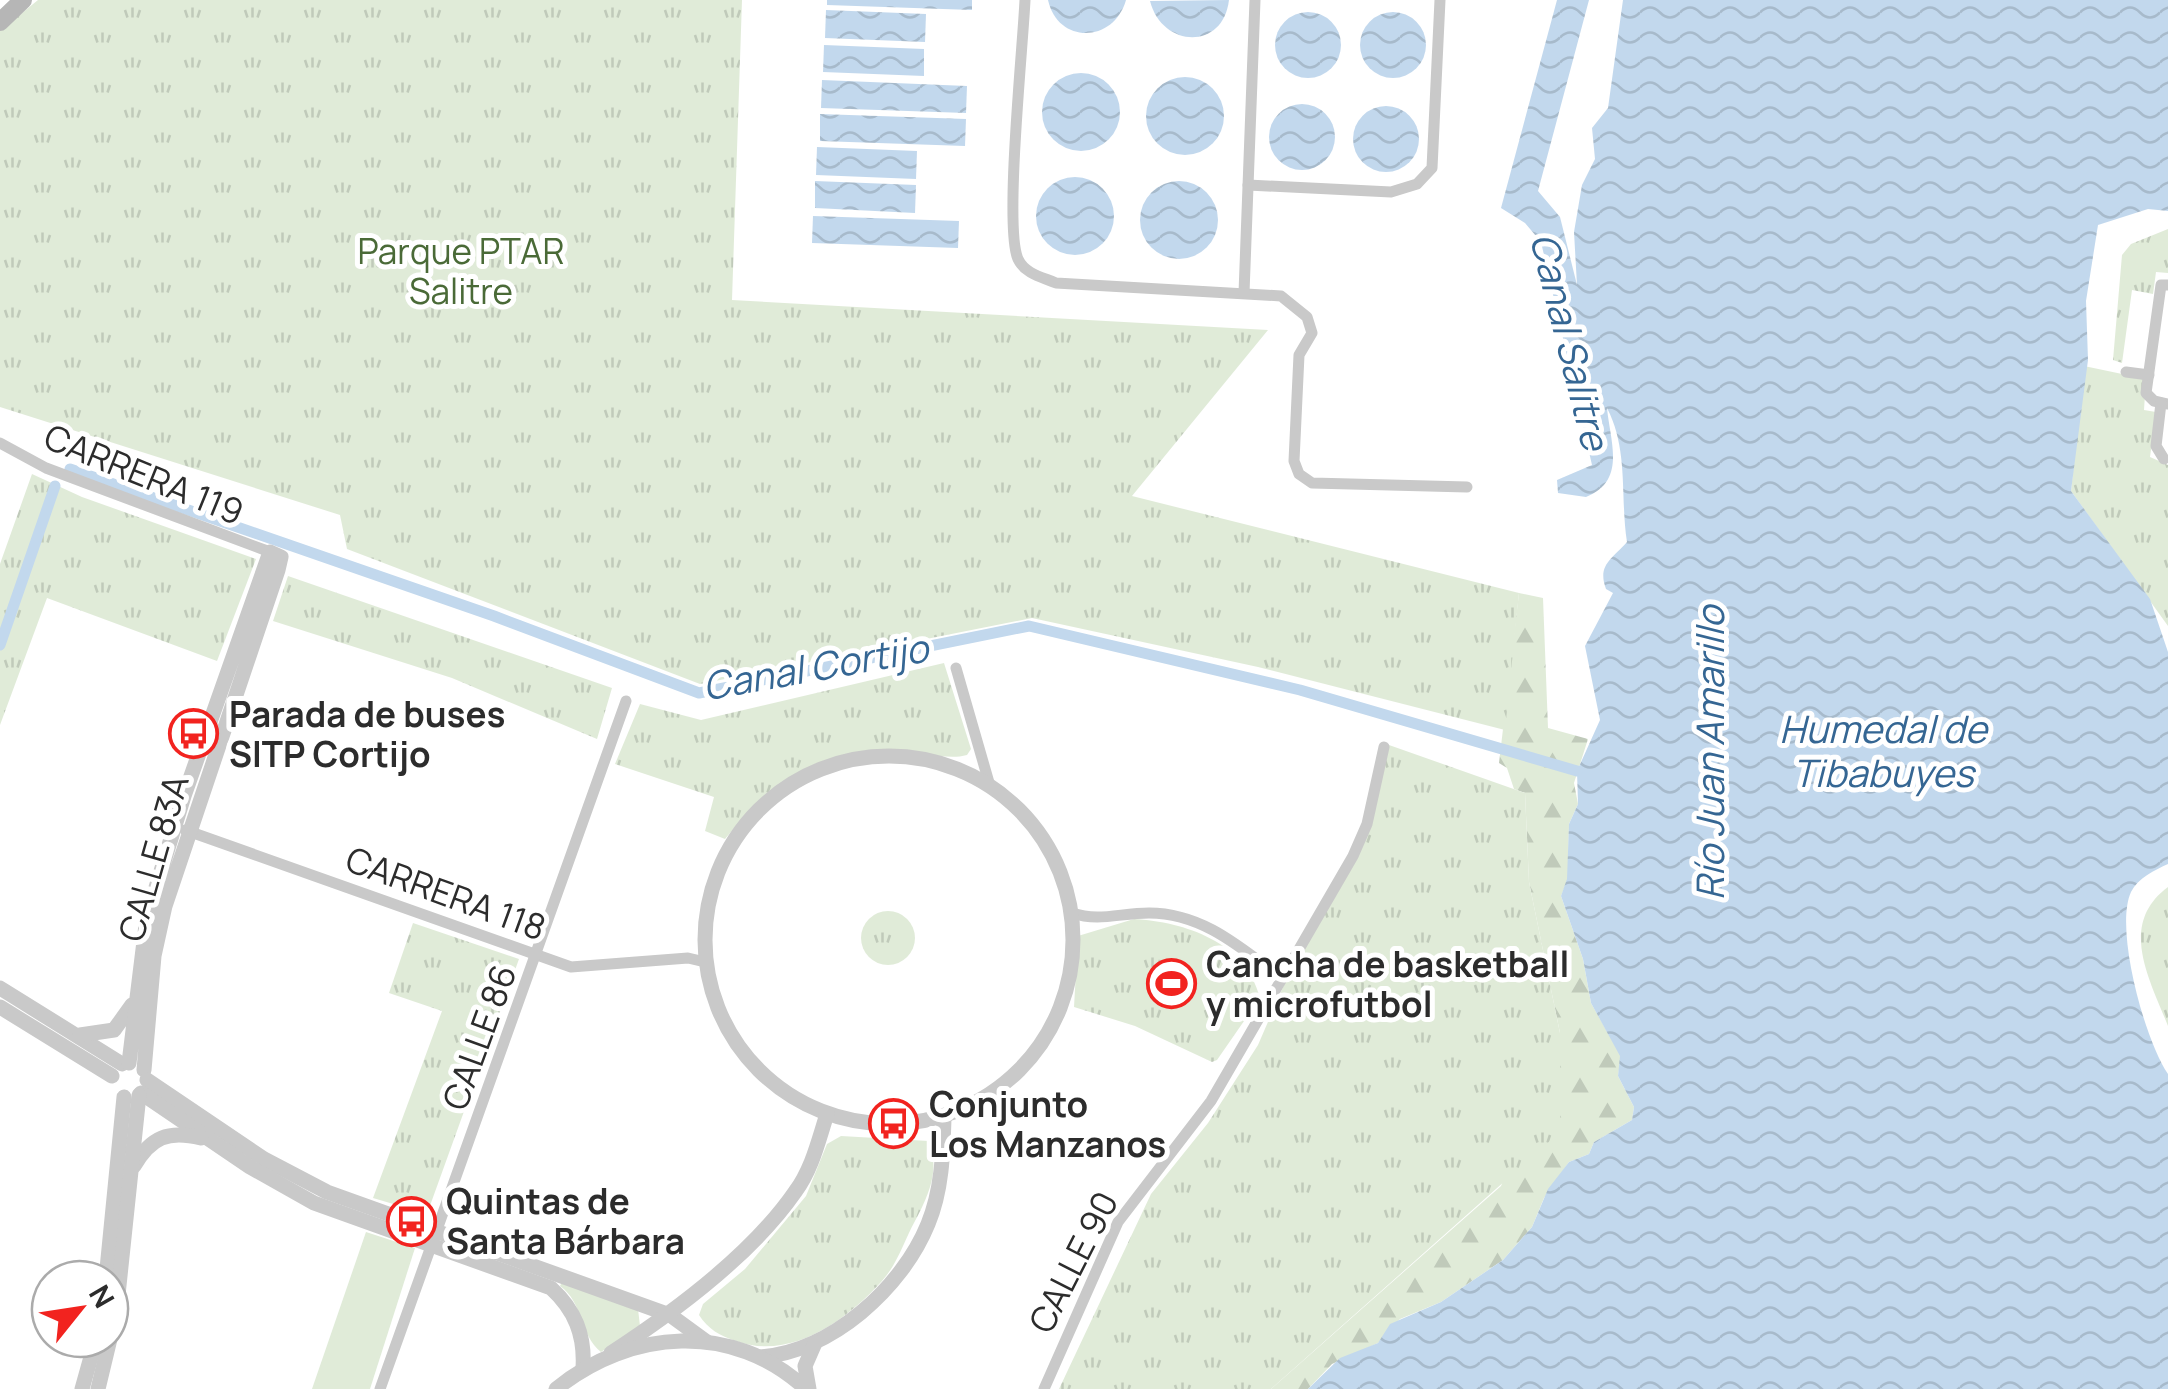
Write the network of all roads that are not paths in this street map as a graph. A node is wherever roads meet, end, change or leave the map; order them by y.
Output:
1 (24, 0) edge
2 (1025, 0) edge
3 (1256, 0) edge
4 (1440, 0) edge
5 (0, 22) edge
6 (1248, 185) junction
7 (2164, 285) edge
8 (1244, 293) junction
9 (2126, 372) dead end
10 (2149, 375) junction
11 (2164, 403) edge
12 (0, 443) edge
13 (2167, 459) edge
14 (1468, 487) dead end
15 (270, 552) joint
16 (956, 668) dead end
17 (626, 701) dead end
18 (1384, 747) dead end
19 (990, 786) junction
20 (181, 828) junction
21 (1072, 913) junction
22 (538, 955) junction
23 (706, 962) junction
24 (1280, 976) junction
25 (0, 988) edge
26 (134, 1001) junction
27 (0, 1007) edge
28 (76, 1034) junction
29 (132, 1080) junction
30 (826, 1114) junction
31 (944, 1118) junction
32 (210, 1140) junction
33 (131, 1170) junction
34 (435, 1237) junction
35 (114, 1259) edge
36 (116, 1259) edge
37 (670, 1315) junction
38 (668, 1340) junction
39 (817, 1340) junction
40 (708, 1342) junction
41 (611, 1353) junction
42 (760, 1357) junction
43 (95, 1359) edge
44 (99, 1359) edge
45 (583, 1368) junction
46 (82, 1389) edge
47 (98, 1389) edge
48 (380, 1389) edge
49 (556, 1389) edge
50 (808, 1389) edge
51 (1044, 1389) edge

1 - 5 main road
2 - 8 street
3 - 6 street
4 - 6 street
6 - 8 street
7 - 10 street
8 - 14 street
9 - 10 street
10 - 11 street
11 - 13 street
12 - 15 street, CARRERA 119
15 - 20 street, CALLE 83A
16 - 19 street
17 - 22 street, CALLE 86
18 - 24 street, CALLE 90
19 - 21 street
19 - 23 street
20 - 22 street, CARRERA 118
20 - 26 street, CALLE 83A
20 - 29 street, CALLE 83A
21 - 24 street
21 - 31 street
22 - 23 street, CARRERA 118
22 - 34 street, CALLE 86
23 - 30 street
24 - 51 street, CALLE 90
25 - 28 street
26 - 28 street
26 - 29 street, CALLE 83A
27 - 29 street
28 - 29 street
29 - 32 street
29 - 33 street, CALLE 83A
29 - 34 street
29 - 35 street, CALLE 83A
30 - 31 street
30 - 37 street
31 - 39 street
32 - 33 street
32 - 34 street
33 - 36 street, CALLE 83A
34 - 37 street
34 - 45 street
34 - 48 street, CALLE 86
37 - 38 street
37 - 40 street
37 - 41 street
38 - 40 street
38 - 41 street
39 - 42 street
39 - 50 street
40 - 42 street
41 - 45 street
42 - 50 street
43 - 46 street, CALLE 83A
44 - 47 street, CALLE 83A
45 - 49 street

